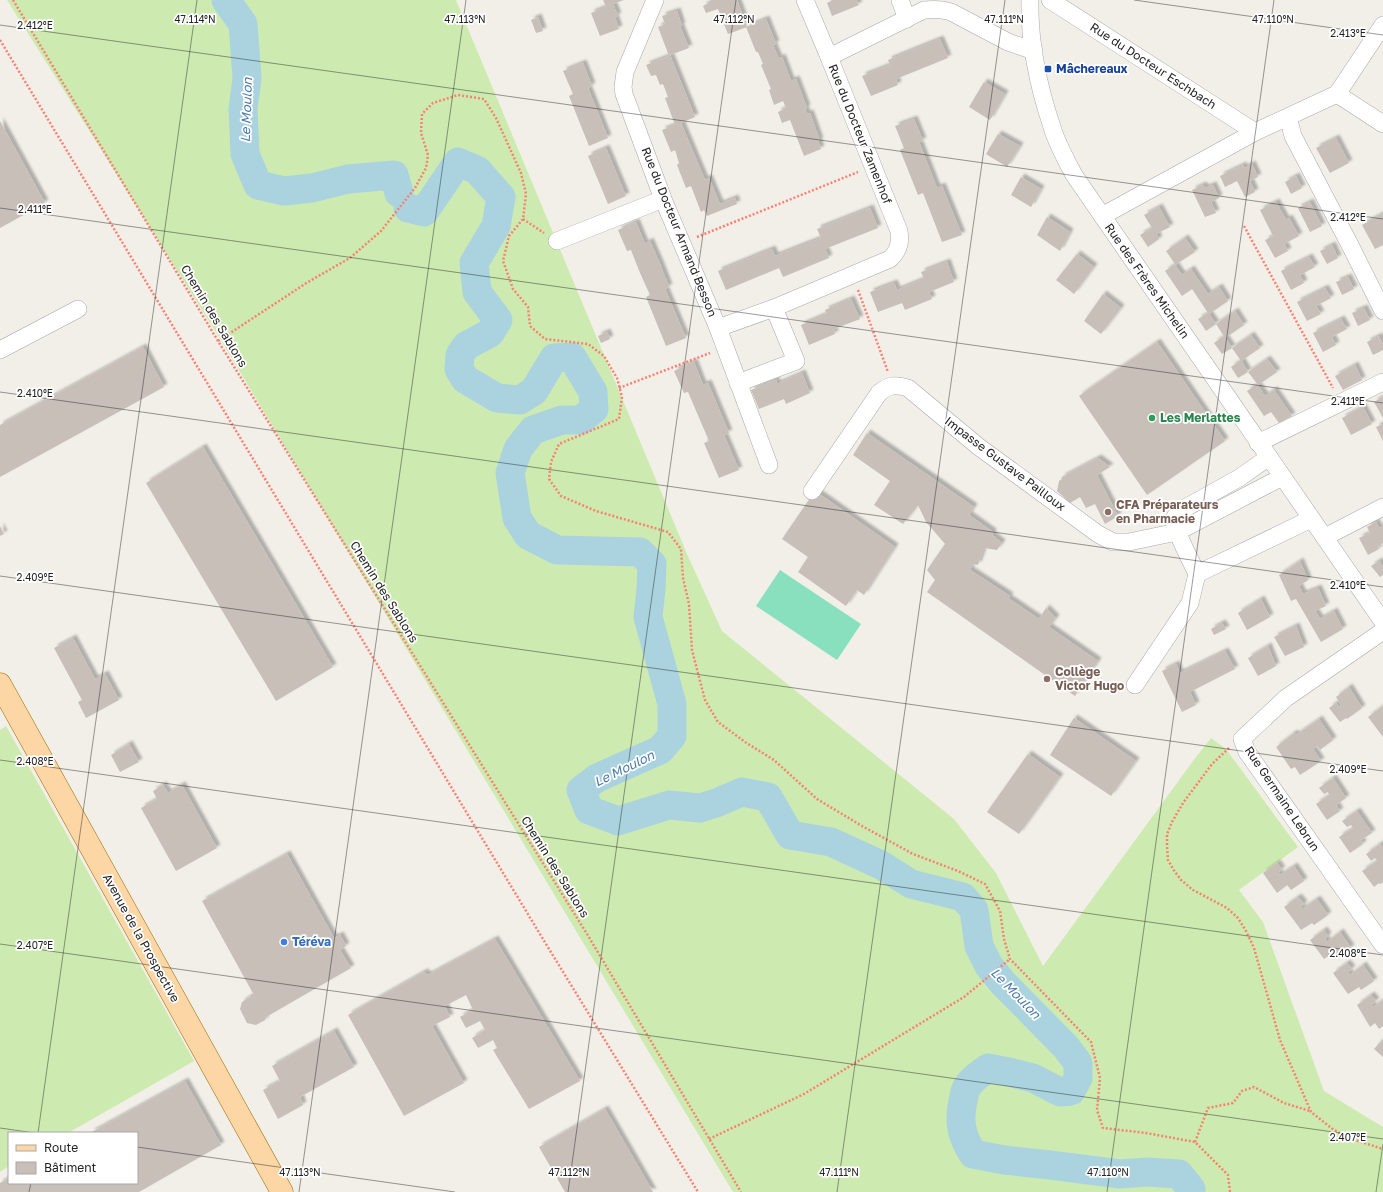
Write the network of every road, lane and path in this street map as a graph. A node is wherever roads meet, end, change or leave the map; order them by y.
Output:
1 (13, 0) edge
2 (655, 0) edge
3 (805, 0) edge
4 (900, 0) edge
5 (1030, 0) edge
6 (1050, 0) edge
7 (907, 19) junction
8 (1383, 25) edge
9 (0, 40) edge
10 (1034, 51) junction
11 (829, 57) junction
12 (1337, 94) junction
13 (1288, 117) junction
14 (1383, 124) edge
15 (1255, 132) junction
16 (873, 166) junction
17 (663, 199) junction
18 (1102, 216) junction
19 (523, 219) junction
20 (1244, 226) dead end
21 (557, 241) joint
22 (682, 243) junction
23 (853, 274) junction
24 (774, 308) junction
25 (78, 309) dead end
26 (1383, 311) edge
27 (718, 328) junction
28 (218, 341) junction
29 (725, 347) junction
30 (0, 350) edge
31 (1383, 382) edge
32 (738, 383) junction
33 (893, 384) junction
34 (619, 388) junction
35 (1341, 403) junction
36 (1258, 443) junction
37 (1269, 457) junction
38 (769, 465) dead end
39 (1282, 477) junction
40 (812, 491) dead end
41 (1383, 507) edge
42 (1311, 519) junction
43 (1177, 532) junction
44 (1325, 537) junction
45 (1197, 574) junction
46 (1383, 622) edge
47 (1383, 631) edge
48 (0, 684) edge
49 (1135, 685) dead end
50 (1242, 739) junction
51 (1383, 945) edge
52 (1010, 959) junction
53 (1311, 1112) junction
54 (709, 1139) junction
55 (1195, 1142) junction
56 (1383, 1149) edge
57 (282, 1192) edge
58 (698, 1192) edge
59 (741, 1192) edge
60 (1230, 1192) edge

1 - 28 path, Chemin des Sablons
2 - 17 street, Rue du Docteur Armand Besson
3 - 11 street
4 - 7 street
5 - 10 street, Rue des Frères Michelin
6 - 15 street, Rue du Docteur Eschbach
7 - 10 street, Rue du Docteur Zamenhof
7 - 11 street, Rue du Docteur Zamenhof
8 - 12 street
9 - 58 path
10 - 18 street, Rue des Frères Michelin
11 - 16 street, Rue du Docteur Zamenhof
12 - 13 street
12 - 14 street
13 - 15 street
13 - 26 street
15 - 18 street
16 - 22 path
16 - 23 street, Rue du Docteur Zamenhof
17 - 21 street
17 - 22 street, Rue du Docteur Armand Besson
18 - 36 street, Rue des Frères Michelin
19 - 21 path
19 - 28 path
19 - 34 path
20 - 35 path
22 - 27 street, Rue du Docteur Armand Besson
23 - 24 street, Rue du Docteur Zamenhof
23 - 33 path
24 - 27 street, Rue du Docteur Zamenhof
24 - 32 street
25 - 30 street
27 - 29 street, Rue du Docteur Armand Besson
28 - 54 path, Chemin des Sablons
29 - 32 street, Rue du Docteur Armand Besson
29 - 34 path
31 - 35 street
32 - 38 street, Rue du Docteur Armand Besson
33 - 40 street
33 - 43 street, Impasse Gustave Pailloux
34 - 52 path
35 - 36 street
36 - 37 street, Rue des Frères Michelin
37 - 39 street, Rue des Frères Michelin
37 - 43 street
39 - 42 street, Rue des Frères Michelin
39 - 43 street, Impasse Gustave Pailloux
41 - 44 street
42 - 44 street, Rue des Frères Michelin
42 - 45 street
43 - 45 street
44 - 46 street, Rue des Frères Michelin
45 - 49 street
47 - 50 street, Rue Germaine Lebrun
48 - 57 main road, Avenue de la Prospective
50 - 51 street, Rue Germaine Lebrun
50 - 53 path
52 - 54 path
52 - 55 path
53 - 55 path
53 - 56 path
54 - 59 path, Chemin des Sablons
55 - 60 path

